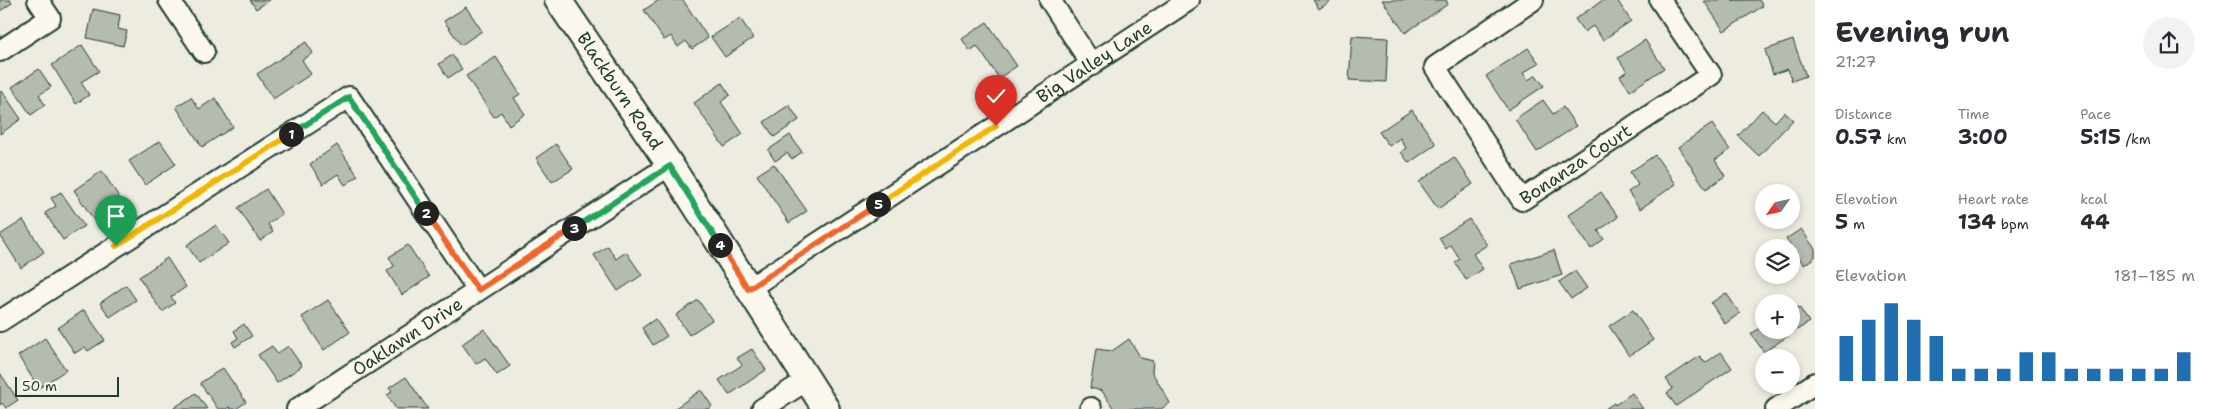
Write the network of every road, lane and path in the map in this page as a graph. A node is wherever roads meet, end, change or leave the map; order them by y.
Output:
1 (38, 0) edge
2 (169, 0) edge
3 (558, 0) edge
4 (1050, 0) edge
5 (1189, 0) edge
6 (1533, 0) edge
7 (1660, 0) edge
8 (0, 51) edge
9 (204, 52) dead end
10 (1092, 65) junction
11 (670, 166) junction
12 (748, 289) junction
13 (478, 290) junction
14 (0, 321) edge
15 (807, 380) junction
16 (1815, 383) edge
17 (296, 409) edge
18 (762, 409) edge
19 (826, 409) edge
20 (1776, 409) edge

1 - 8 street
2 - 9 street
3 - 11 main road, Blackburn Road
4 - 10 street
5 - 10 street, Big Valley Lane
6 - 7 street, Bonanza Court
10 - 12 street, Big Valley Lane
11 - 12 main road, Blackburn Road
11 - 13 street, Oaklawn Drive
12 - 15 main road, Blackburn Road
13 - 14 street
13 - 17 street, Oaklawn Drive
15 - 18 street
15 - 19 main road, Blackburn Road
16 - 20 street

